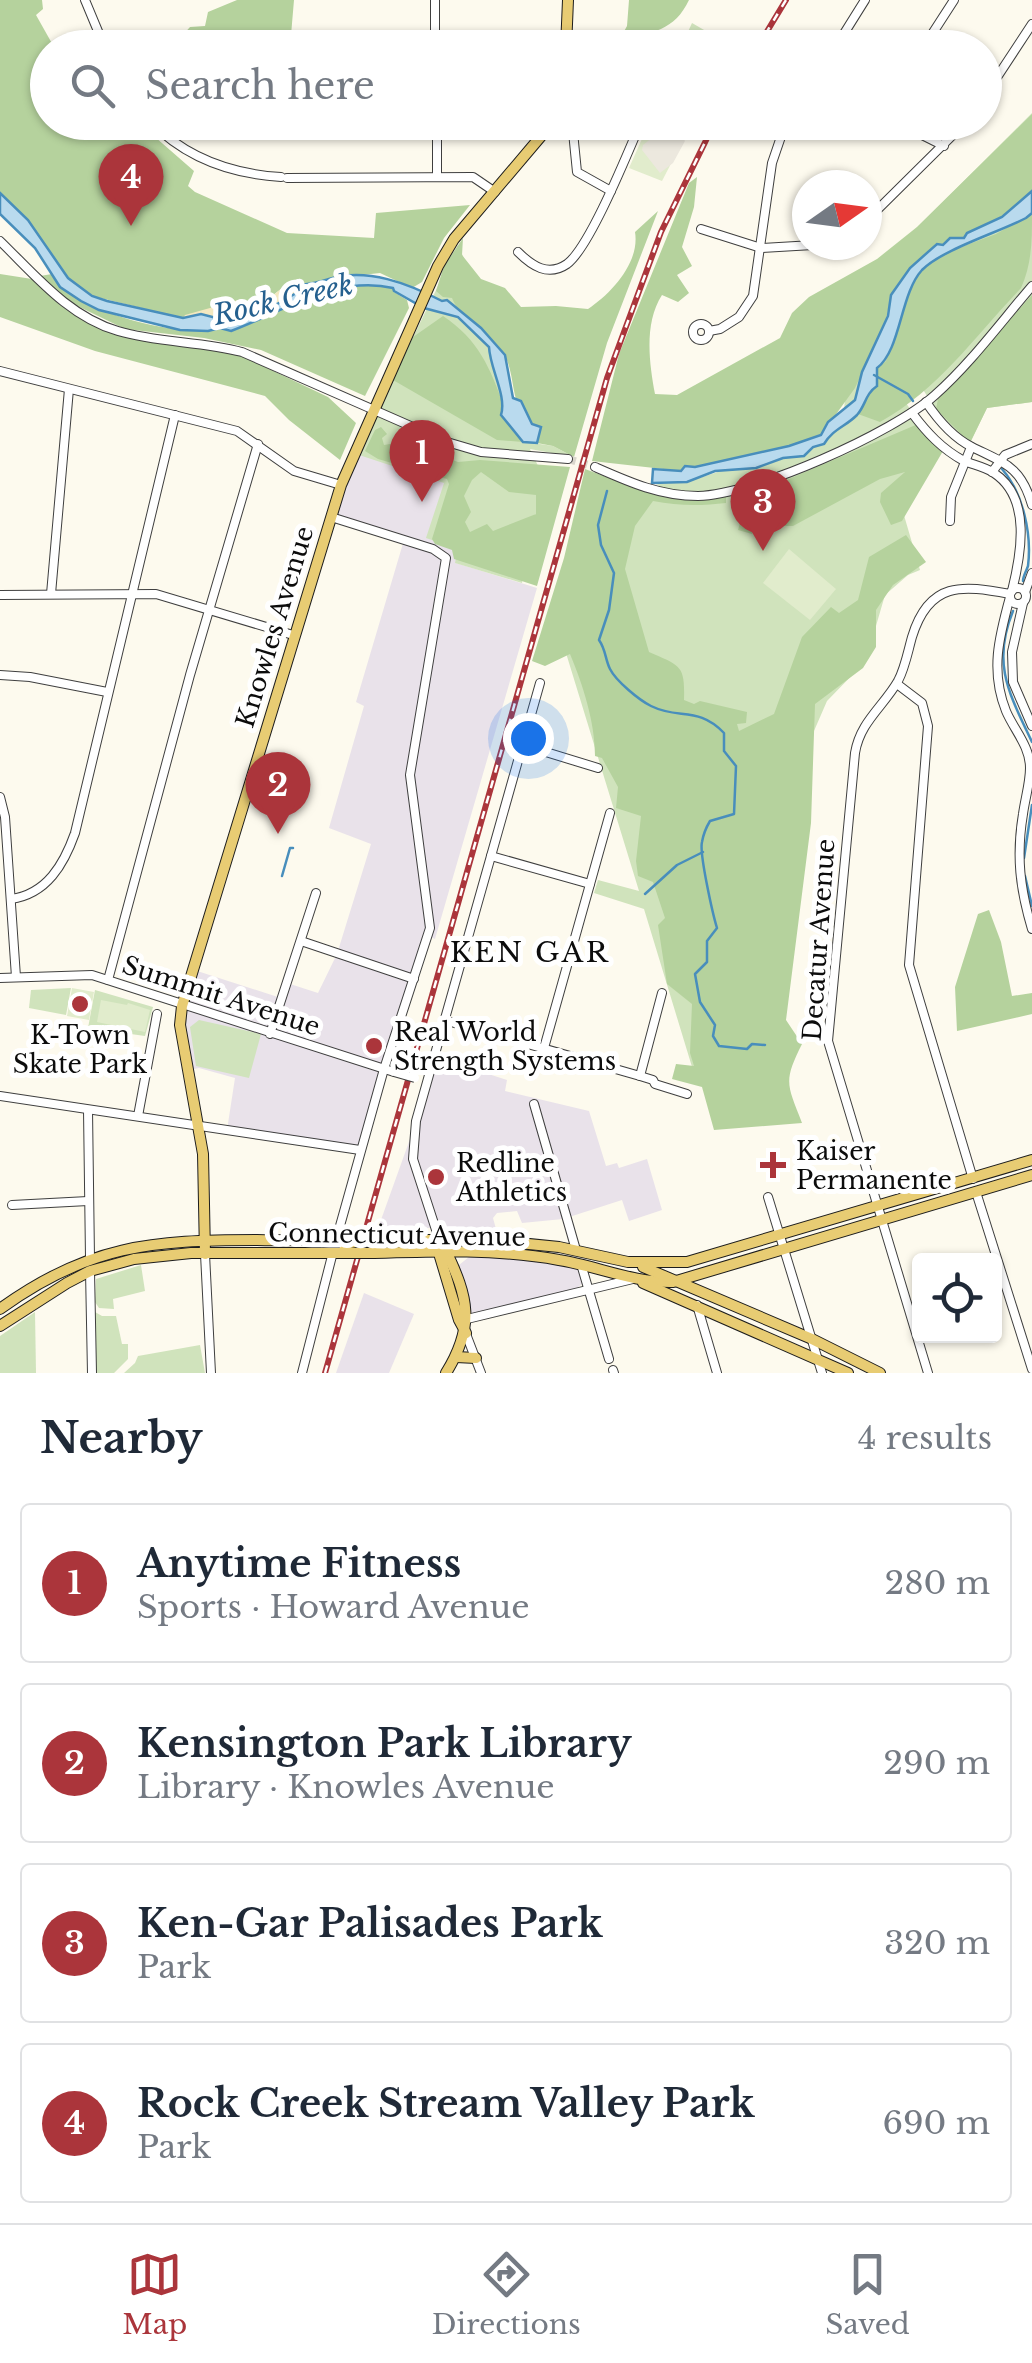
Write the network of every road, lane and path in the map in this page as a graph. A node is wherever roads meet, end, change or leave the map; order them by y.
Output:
1 (85, 0) edge
2 (435, 0) edge
3 (568, 0) edge
4 (865, 0) edge
5 (954, 0) edge
6 (1032, 24) edge
7 (98, 30) edge
8 (435, 30) edge
9 (567, 30) edge
10 (846, 30) edge
11 (935, 30) edge
12 (1002, 70) edge
13 (176, 140) edge
14 (436, 140) edge
15 (539, 140) edge
16 (573, 140) edge
17 (633, 140) edge
18 (780, 140) edge
19 (932, 140) edge
20 (950, 140) edge
21 (944, 146) junction
22 (437, 176) junction
23 (611, 190) junction
24 (496, 192) junction
25 (882, 206) edge
26 (701, 229) dead end
27 (0, 241) edge
28 (792, 246) edge
29 (761, 248) junction
30 (518, 252) dead end
31 (1032, 286) edge
32 (708, 331) dead end
33 (0, 371) edge
34 (70, 389) junction
35 (926, 402) junction
36 (374, 410) junction
37 (912, 413) junction
38 (175, 415) junction
39 (258, 444) junction
40 (1032, 444) edge
41 (972, 447) junction
42 (568, 459) tunnel mouth
43 (1002, 459) junction
44 (966, 461) junction
45 (596, 468) tunnel mouth
46 (992, 472) junction
47 (341, 485) junction
48 (1032, 505) edge
49 (331, 516) junction
50 (950, 521) dead end
51 (1032, 573) edge
52 (132, 592) junction
53 (51, 594) junction
54 (1011, 594) junction
55 (0, 596) edge
56 (1027, 598) edge
57 (209, 610) junction
58 (293, 635) junction
59 (0, 675) edge
60 (540, 683) dead end
61 (896, 684) junction
62 (108, 692) junction
63 (1032, 726) edge
64 (523, 744) junction
65 (598, 768) dead end
66 (0, 797) edge
67 (610, 812) dead end
68 (491, 856) junction
69 (590, 884) junction
70 (316, 893) dead end
71 (11, 899) junction
72 (1032, 929) edge
73 (301, 941) junction
74 (16, 977) junction
75 (0, 978) edge
76 (414, 979) junction
77 (108, 980) junction
78 (662, 993) dead end
79 (182, 1006) junction
80 (157, 1014) dead end
81 (444, 1020) junction
82 (270, 1034) junction
83 (544, 1048) junction
84 (389, 1070) junction
85 (640, 1076) junction
86 (426, 1081) junction
87 (688, 1094) dead end
88 (0, 1096) edge
89 (534, 1104) dead end
90 (88, 1110) junction
91 (138, 1116) junction
92 (199, 1126) junction
93 (360, 1150) junction
94 (1032, 1160) edge
95 (1032, 1175) edge
96 (973, 1179) junction
97 (976, 1192) junction
98 (768, 1197) dead end
99 (88, 1200) junction
100 (12, 1204) dead end
101 (878, 1208) junction
102 (882, 1221) junction
103 (780, 1236) junction
104 (439, 1239) junction
105 (206, 1240) junction
106 (339, 1246) junction
107 (784, 1249) junction
108 (576, 1250) junction
109 (442, 1252) junction
110 (205, 1254) junction
111 (90, 1258) junction
112 (628, 1262) junction
113 (581, 1264) junction
114 (90, 1271) junction
115 (633, 1279) junction
116 (679, 1281) junction
117 (588, 1290) junction
118 (696, 1306) junction
119 (0, 1309) edge
120 (718, 1314) junction
121 (463, 1320) junction
122 (704, 1323) junction
123 (0, 1326) edge
124 (466, 1334) junction
125 (812, 1339) junction
126 (456, 1357) junction
127 (476, 1358) junction
128 (818, 1358) junction
129 (609, 1359) dead end
130 (1032, 1370) edge
131 (92, 1373) edge
132 (211, 1373) edge
133 (302, 1373) edge
134 (446, 1373) edge
135 (480, 1373) edge
136 (718, 1373) edge
137 (822, 1373) edge
138 (848, 1373) edge
139 (880, 1373) edge
140 (928, 1373) edge

1 - 7 street
2 - 8 street
3 - 9 main road
4 - 10 street
5 - 11 street
6 - 12 street
13 - 22 street
14 - 22 street
15 - 24 main road, Knowles Avenue
16 - 23 street
17 - 23 street
18 - 29 street
19 - 21 street
20 - 21 street
21 - 25 street
22 - 24 street
23 - 30 street
24 - 36 main road, Knowles Avenue
26 - 29 street
27 - 36 street
28 - 29 street
29 - 32 street
31 - 35 street
33 - 34 street
34 - 38 street
34 - 53 street
35 - 37 street
35 - 41 street
36 - 42 street
36 - 47 main road, Knowles Avenue
37 - 44 street
37 - 45 street
38 - 39 street
38 - 52 street
39 - 47 street
39 - 57 street
40 - 43 street
41 - 43 street
41 - 44 street
43 - 46 street
43 - 48 street
44 - 46 street
44 - 50 street
46 - 54 street
47 - 49 main road, Knowles Avenue
49 - 58 main road, Knowles Avenue
49 - 76 street
51 - 56 street
52 - 53 street
52 - 57 street
52 - 62 street
53 - 55 street
54 - 56 street, Decatur Avenue
54 - 61 street, Decatur Avenue
54 - 72 street
56 - 63 street
57 - 58 street
57 - 77 street
58 - 79 main road, Knowles Avenue
59 - 62 street
60 - 64 street
61 - 96 street
61 - 101 street, Decatur Avenue
62 - 71 street
64 - 65 street
64 - 68 street
66 - 71 street
67 - 69 street
68 - 69 street
68 - 81 street
69 - 83 street
70 - 73 street
71 - 74 street
73 - 76 street
73 - 82 street
74 - 75 street, Summit Avenue
74 - 77 street, Summit Avenue
76 - 84 street
77 - 79 street, Summit Avenue
78 - 85 street
79 - 82 street, Summit Avenue
79 - 92 main road, Knowles Avenue
80 - 91 street
81 - 83 street
81 - 86 street
82 - 84 street, Summit Avenue
83 - 85 street
84 - 86 street, Summit Avenue, bridge
84 - 93 street
85 - 87 street
86 - 104 street
88 - 90 street
89 - 108 street
90 - 91 street
90 - 99 street
91 - 92 street
92 - 93 street
92 - 105 main road, Knowles Avenue
93 - 106 street
94 - 96 main road, Connecticut Avenue
95 - 97 main road, Connecticut Avenue
96 - 101 main road, Connecticut Avenue
97 - 102 main road, Connecticut Avenue
97 - 130 street
98 - 103 street
99 - 100 street
99 - 111 street
101 - 102 street, Decatur Avenue
101 - 103 main road, Connecticut Avenue
102 - 107 main road, Connecticut Avenue
102 - 140 street, Decatur Avenue
103 - 107 street
103 - 112 main road, Connecticut Avenue
104 - 106 main road, Connecticut Avenue, bridge
104 - 108 main road, Connecticut Avenue
104 - 109 main road
105 - 106 main road, Connecticut Avenue
105 - 110 main road, Knowles Avenue
105 - 111 main road, Connecticut Avenue
106 - 109 main road, Connecticut Avenue, bridge
106 - 110 main road, Connecticut Avenue
106 - 133 street
107 - 116 main road, Connecticut Avenue
107 - 125 street
108 - 112 main road, Connecticut Avenue
109 - 113 main road, Connecticut Avenue
109 - 121 main road
110 - 114 main road, Connecticut Avenue
110 - 132 street, Knowles Avenue
111 - 119 main road, Connecticut Avenue
112 - 116 main road
113 - 115 main road, Connecticut Avenue
113 - 117 street
114 - 123 main road, Connecticut Avenue
114 - 131 street
115 - 116 main road, Connecticut Avenue
115 - 117 street
115 - 118 main road
116 - 125 main road
117 - 121 street
117 - 129 street
118 - 120 main road
118 - 122 street
120 - 122 street
120 - 128 main road
121 - 124 main road
122 - 136 street
124 - 126 main road
124 - 127 street
125 - 128 street
125 - 139 main road
126 - 127 main road
126 - 134 main road
127 - 135 street
128 - 137 street
128 - 138 main road

